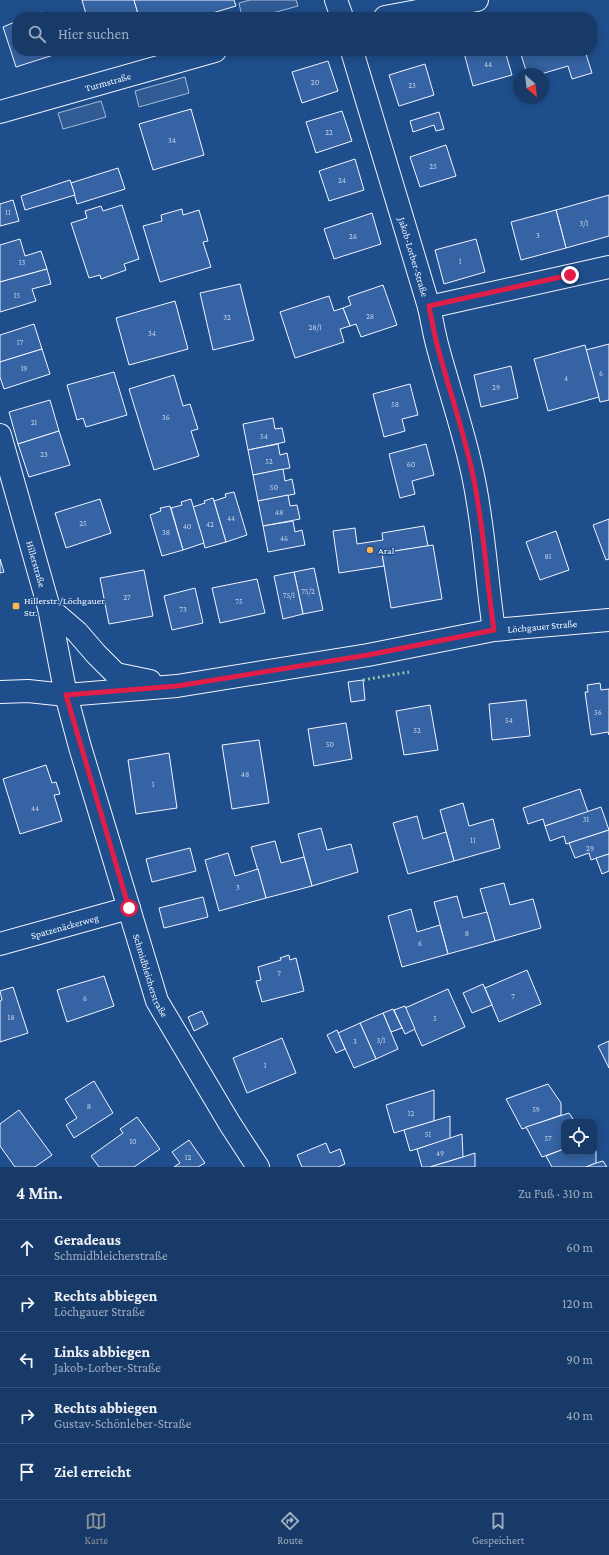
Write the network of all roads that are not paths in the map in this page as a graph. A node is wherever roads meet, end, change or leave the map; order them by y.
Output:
1 (336, 0) edge
2 (477, 0) edge
3 (340, 12) edge
4 (412, 12) edge
5 (197, 56) edge
6 (354, 56) edge
7 (0, 112) edge
8 (609, 267) edge
9 (429, 306) junction
10 (0, 435) edge
11 (49, 608) junction
12 (609, 620) edge
13 (494, 630) junction
14 (177, 686) junction
15 (0, 692) edge
16 (66, 695) junction
17 (129, 908) junction
18 (0, 944) edge
19 (258, 1167) edge

1 - 3 street
2 - 4 street
5 - 7 street, Turmstraße
6 - 9 street, Jakob-Lorber-Straße
8 - 9 street
9 - 13 street, Jakob-Lorber-Straße
10 - 11 street, Hillerstraße
11 - 14 street
11 - 16 street, Hillerstraße
12 - 13 street, Löchgauer Straße
13 - 14 street, Löchgauer Straße
14 - 16 street, Löchgauer Straße
15 - 16 street, Löchgauer Straße
16 - 17 street, Schmidbleicherstraße
17 - 18 street, Spatzenäckerweg
17 - 19 street, Schmidbleicherstraße

